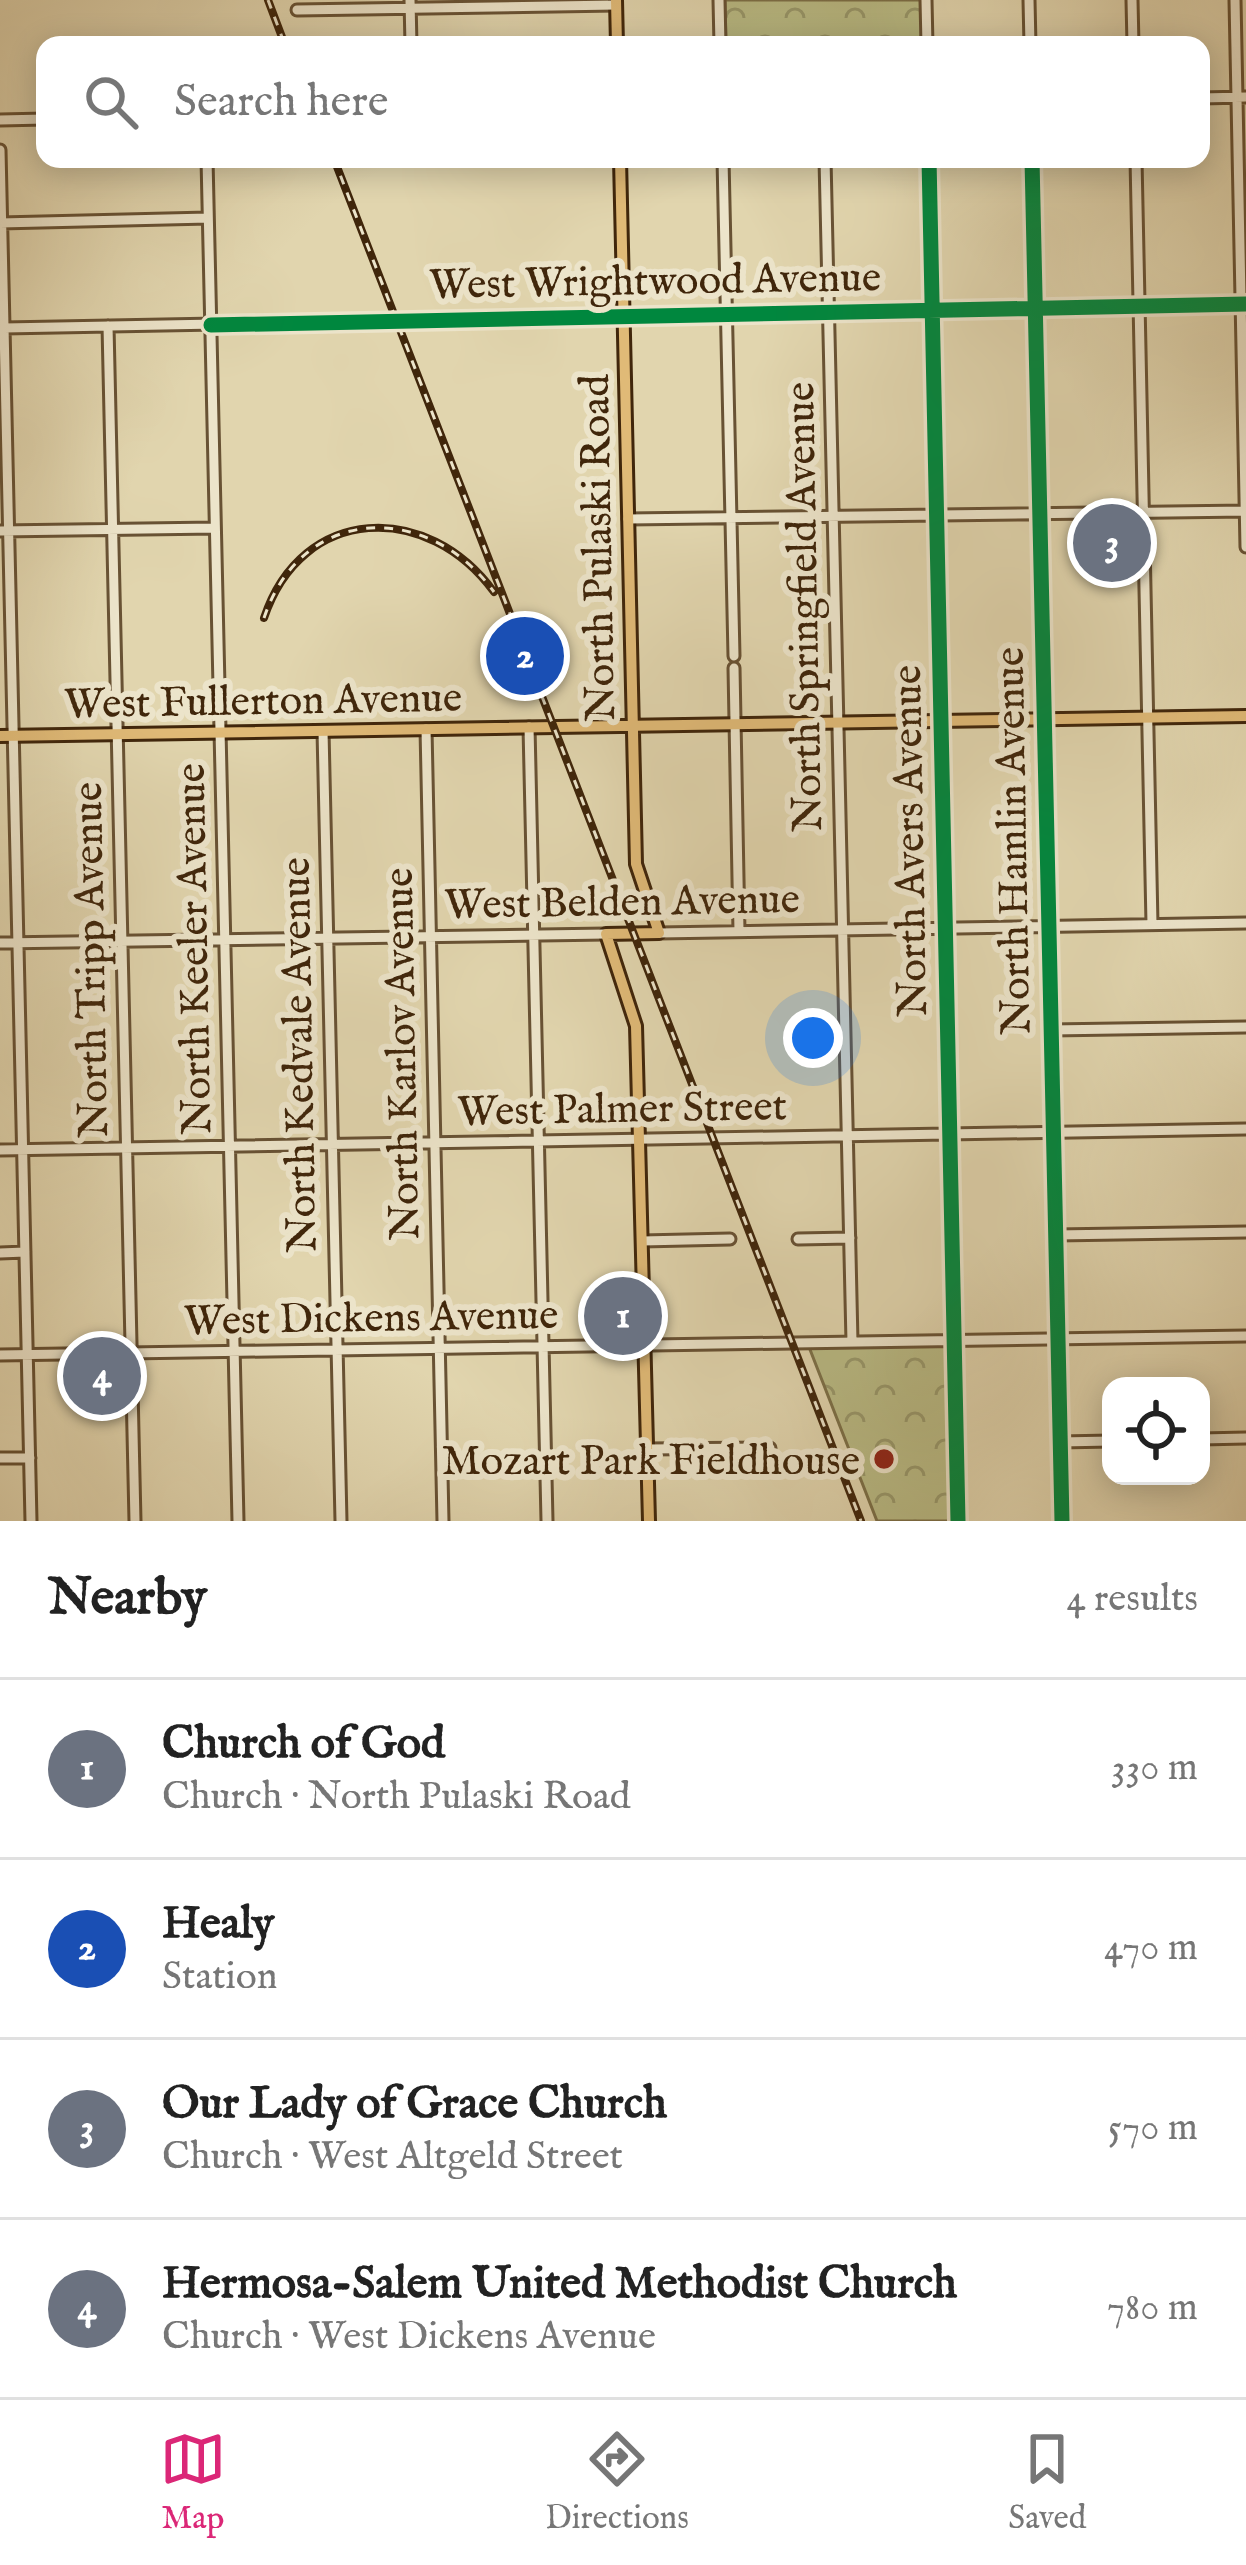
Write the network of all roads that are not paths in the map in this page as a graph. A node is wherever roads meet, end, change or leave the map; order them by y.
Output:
1 (719, 0) edge
2 (926, 0) edge
3 (1029, 0) edge
4 (1132, 0) edge
5 (1235, 0) edge
6 (616, 3) edge
7 (410, 5) edge
8 (297, 10) dead end
9 (411, 36) edge
10 (617, 36) edge
11 (720, 36) edge
12 (927, 36) edge
13 (1030, 36) edge
14 (1133, 36) edge
15 (1242, 97) edge
16 (1210, 98) edge
17 (36, 119) edge
18 (0, 120) edge
19 (0, 150) edge
20 (207, 168) edge
21 (620, 168) edge
22 (723, 168) edge
23 (825, 168) edge
24 (929, 168) edge
25 (1032, 168) edge
26 (1136, 168) edge
27 (208, 218) junction
28 (1, 223) edge
29 (1244, 304) edge
30 (1138, 306) junction
31 (1036, 308) junction
32 (932, 309) junction
33 (829, 310) junction
34 (726, 312) junction
35 (623, 315) junction
36 (211, 325) junction
37 (108, 326) junction
38 (2, 328) edge
39 (1246, 512) edge
40 (1143, 513) junction
41 (937, 514) junction
42 (1040, 514) junction
43 (833, 516) junction
44 (731, 518) junction
45 (628, 519) junction
46 (215, 528) junction
47 (112, 529) junction
48 (4, 531) edge
49 (1246, 547) edge
50 (1246, 716) edge
51 (1147, 718) junction
52 (1044, 719) junction
53 (941, 721) junction
54 (838, 723) junction
55 (735, 724) junction
56 (633, 726) junction
57 (529, 728) junction
58 (426, 729) junction
59 (323, 731) junction
60 (220, 733) junction
61 (117, 734) junction
62 (7, 736) edge
63 (1246, 923) edge
64 (1152, 924) junction
65 (1049, 926) junction
66 (946, 928) junction
67 (843, 929) junction
68 (739, 931) junction
69 (659, 933) junction
70 (534, 934) junction
71 (606, 934) junction
72 (430, 936) junction
73 (328, 938) junction
74 (225, 939) junction
75 (122, 941) junction
76 (0, 943) edge
77 (18, 943) junction
78 (1246, 1027) edge
79 (1051, 1030) junction
80 (1246, 1129) edge
81 (1054, 1132) junction
82 (950, 1134) junction
83 (847, 1136) junction
84 (640, 1139) junction
85 (538, 1141) junction
86 (435, 1143) junction
87 (332, 1144) junction
88 (230, 1146) junction
89 (127, 1148) junction
90 (0, 1150) edge
91 (23, 1150) junction
92 (1246, 1232) edge
93 (1056, 1235) junction
94 (850, 1238) junction
95 (730, 1239) dead end
96 (798, 1239) dead end
97 (642, 1241) junction
98 (25, 1252) junction
99 (0, 1253) edge
100 (1246, 1336) edge
101 (1058, 1339) junction
102 (954, 1340) junction
103 (852, 1342) junction
104 (645, 1345) junction
105 (543, 1347) junction
106 (440, 1348) junction
107 (337, 1350) junction
108 (234, 1352) junction
109 (131, 1353) junction
110 (0, 1355) edge
111 (27, 1355) junction
112 (1246, 1438) edge
113 (1210, 1439) edge
114 (1102, 1441) edge
115 (1060, 1442) junction
116 (770, 1448) dead end
117 (647, 1449) junction
118 (0, 1458) edge
119 (30, 1458) junction
120 (31, 1521) edge
121 (135, 1521) edge
122 (238, 1521) edge
123 (341, 1521) edge
124 (443, 1521) edge
125 (547, 1521) edge
126 (649, 1521) edge
127 (958, 1521) edge
128 (1062, 1521) edge

1 - 11 street
2 - 12 street
3 - 13 street
4 - 14 street
5 - 15 street
6 - 7 street
6 - 10 main road
7 - 8 street
7 - 9 street
15 - 16 street
15 - 29 street
17 - 18 street
19 - 28 street
20 - 27 street, North Keeler Avenue
21 - 35 main road, North Pulaski Road
22 - 34 street
23 - 33 street, North Springfield Avenue
24 - 32 street, North Avers Avenue
25 - 31 street, North Hamlin Avenue
26 - 30 street
27 - 28 street
27 - 36 street, North Keeler Avenue
28 - 38 street
29 - 30 street, West Wrightwood Avenue
29 - 39 street
30 - 31 street, West Wrightwood Avenue
30 - 40 street
31 - 32 street, West Wrightwood Avenue
31 - 42 street, North Hamlin Avenue
32 - 33 street, West Wrightwood Avenue
32 - 41 street, North Avers Avenue
33 - 34 street, West Wrightwood Avenue
33 - 43 street, North Springfield Avenue
34 - 35 street, West Wrightwood Avenue
34 - 44 street
35 - 36 street, West Wrightwood Avenue
35 - 45 main road, North Pulaski Road
36 - 37 street, West Wrightwood Avenue
36 - 46 street, North Keeler Avenue
37 - 38 street, West Wrightwood Avenue
37 - 47 street, North Tripp Avenue
38 - 48 street
39 - 40 street
39 - 49 street
40 - 42 street
40 - 51 street
41 - 42 street
41 - 43 street
41 - 53 street, North Avers Avenue
42 - 52 street, North Hamlin Avenue
43 - 44 street
43 - 54 street, North Springfield Avenue
44 - 45 street
44 - 55 street
45 - 56 main road, North Pulaski Road
46 - 47 street
46 - 60 street, North Keeler Avenue
47 - 48 street
47 - 61 street, North Tripp Avenue
48 - 62 street
50 - 51 main road, West Fullerton Avenue
51 - 52 main road, West Fullerton Avenue
51 - 64 street
52 - 53 main road, West Fullerton Avenue
52 - 65 street, North Hamlin Avenue
53 - 54 main road, West Fullerton Avenue
53 - 66 street, North Avers Avenue
54 - 55 main road, West Fullerton Avenue
54 - 67 street, North Springfield Avenue
55 - 56 main road, West Fullerton Avenue
55 - 68 street
56 - 57 main road, West Fullerton Avenue
56 - 69 main road, North Pulaski Road
57 - 58 main road, West Fullerton Avenue
57 - 70 street
58 - 59 main road, West Fullerton Avenue
58 - 72 street, North Karlov Avenue
59 - 60 main road, West Fullerton Avenue
59 - 73 street, North Kedvale Avenue
60 - 61 main road, West Fullerton Avenue
60 - 74 street, North Keeler Avenue
61 - 62 main road, West Fullerton Avenue
61 - 75 street, North Tripp Avenue
62 - 77 street
63 - 64 street, West Belden Avenue
64 - 65 street, West Belden Avenue
65 - 66 street, West Belden Avenue
65 - 79 street, North Hamlin Avenue
66 - 67 street, West Belden Avenue
66 - 82 street, North Avers Avenue
67 - 68 street, West Belden Avenue
67 - 83 street, North Springfield Avenue
68 - 69 street, West Belden Avenue
69 - 71 main road, West Belden Avenue
70 - 71 street, West Belden Avenue
70 - 72 street, West Belden Avenue
70 - 85 street
71 - 84 main road
72 - 73 street, West Belden Avenue
72 - 86 street, North Karlov Avenue
73 - 74 street, West Belden Avenue
73 - 87 street, North Kedvale Avenue
74 - 75 street, West Belden Avenue
74 - 88 street, North Keeler Avenue
75 - 77 street, West Belden Avenue
75 - 89 street, North Tripp Avenue
76 - 77 street, West Belden Avenue
77 - 91 street
78 - 79 street
79 - 81 street, North Hamlin Avenue
80 - 81 street, West Palmer Street
81 - 82 street, West Palmer Street
81 - 93 street, North Hamlin Avenue
82 - 83 street, West Palmer Street
82 - 102 street, North Avers Avenue
83 - 84 street, West Palmer Street
83 - 94 street, North Springfield Avenue
84 - 85 street, West Palmer Street
84 - 97 main road
85 - 86 street, West Palmer Street
85 - 105 street
86 - 87 street, West Palmer Street
86 - 106 street, North Karlov Avenue
87 - 88 street, West Palmer Street
87 - 107 street, North Kedvale Avenue
88 - 89 street, West Palmer Street
88 - 108 street, North Keeler Avenue
89 - 91 street, West Palmer Street
89 - 109 street, North Tripp Avenue
90 - 91 street, West Palmer Street
91 - 98 street
92 - 93 street
93 - 101 street, North Hamlin Avenue
94 - 96 street
94 - 103 street, North Springfield Avenue
95 - 97 street
97 - 104 main road
98 - 99 street
98 - 111 street
100 - 101 street, West Dickens Avenue
101 - 102 street, West Dickens Avenue
101 - 115 street, North Hamlin Avenue
102 - 103 street, West Dickens Avenue
102 - 127 street, North Avers Avenue
103 - 104 street, West Dickens Avenue
104 - 105 street, West Dickens Avenue
104 - 117 main road
105 - 106 street, West Dickens Avenue
105 - 125 street
106 - 107 street, West Dickens Avenue
106 - 124 street, North Karlov Avenue
107 - 108 street, West Dickens Avenue
107 - 123 street, North Kedvale Avenue
108 - 109 street, West Dickens Avenue
108 - 122 street, North Keeler Avenue
109 - 111 street, West Dickens Avenue
109 - 121 street, North Tripp Avenue
110 - 111 street, West Dickens Avenue
111 - 119 street
112 - 113 street
114 - 115 street
115 - 128 street, North Hamlin Avenue
116 - 117 street
117 - 126 main road
118 - 119 street
119 - 120 street

